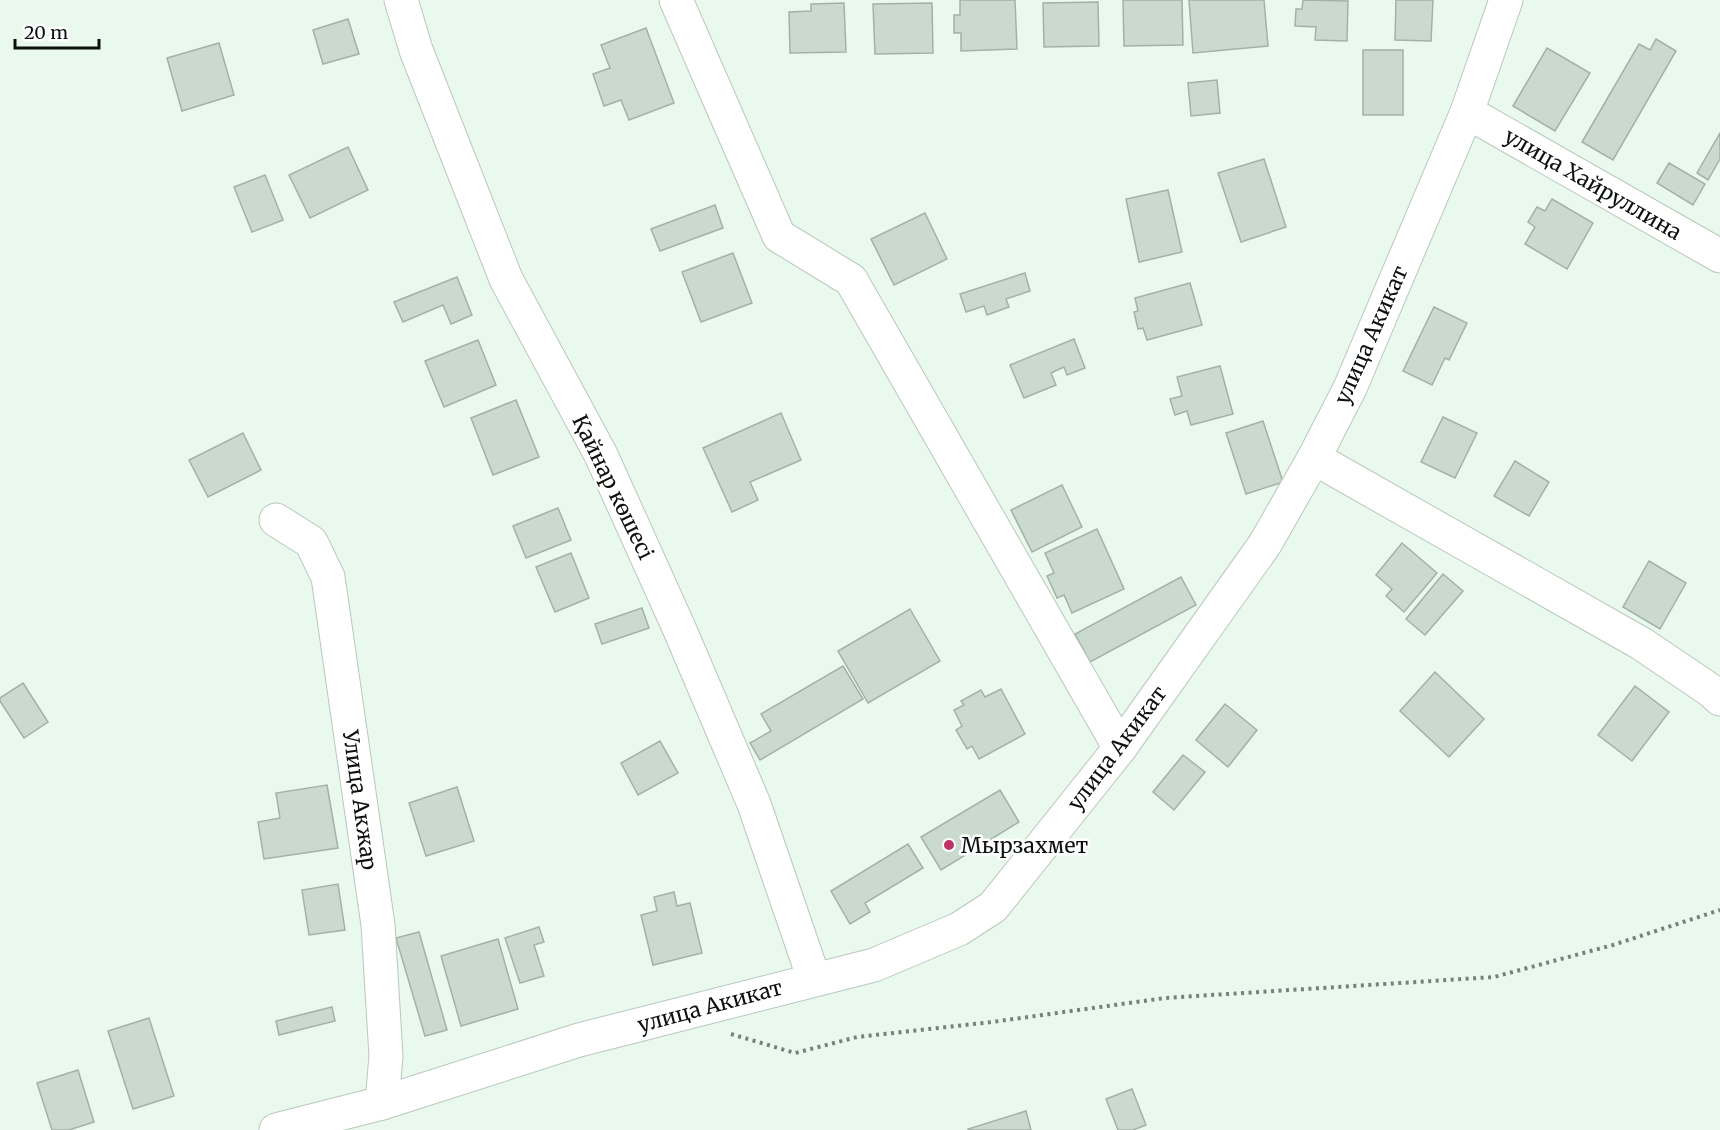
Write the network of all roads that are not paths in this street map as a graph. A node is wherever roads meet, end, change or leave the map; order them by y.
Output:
1 (401, 0) edge
2 (676, 0) edge
3 (1506, 0) edge
4 (1467, 112) junction
5 (1720, 256) edge
6 (1314, 458) junction
7 (276, 520) dead end
8 (1720, 699) edge
9 (1120, 748) junction
10 (814, 979) junction
11 (382, 1103) junction
12 (276, 1130) edge

1 - 10 street, Қайнар көшесі
2 - 9 street
3 - 4 street, улица Акикат
4 - 5 street, улица Хайруллина
4 - 6 street, улица Акикат
6 - 8 street
6 - 9 street, улица Акикат
7 - 11 street, Улица Акжар
9 - 10 street, улица Акикат
10 - 11 street, улица Акикат
11 - 12 street, улица Акикат

